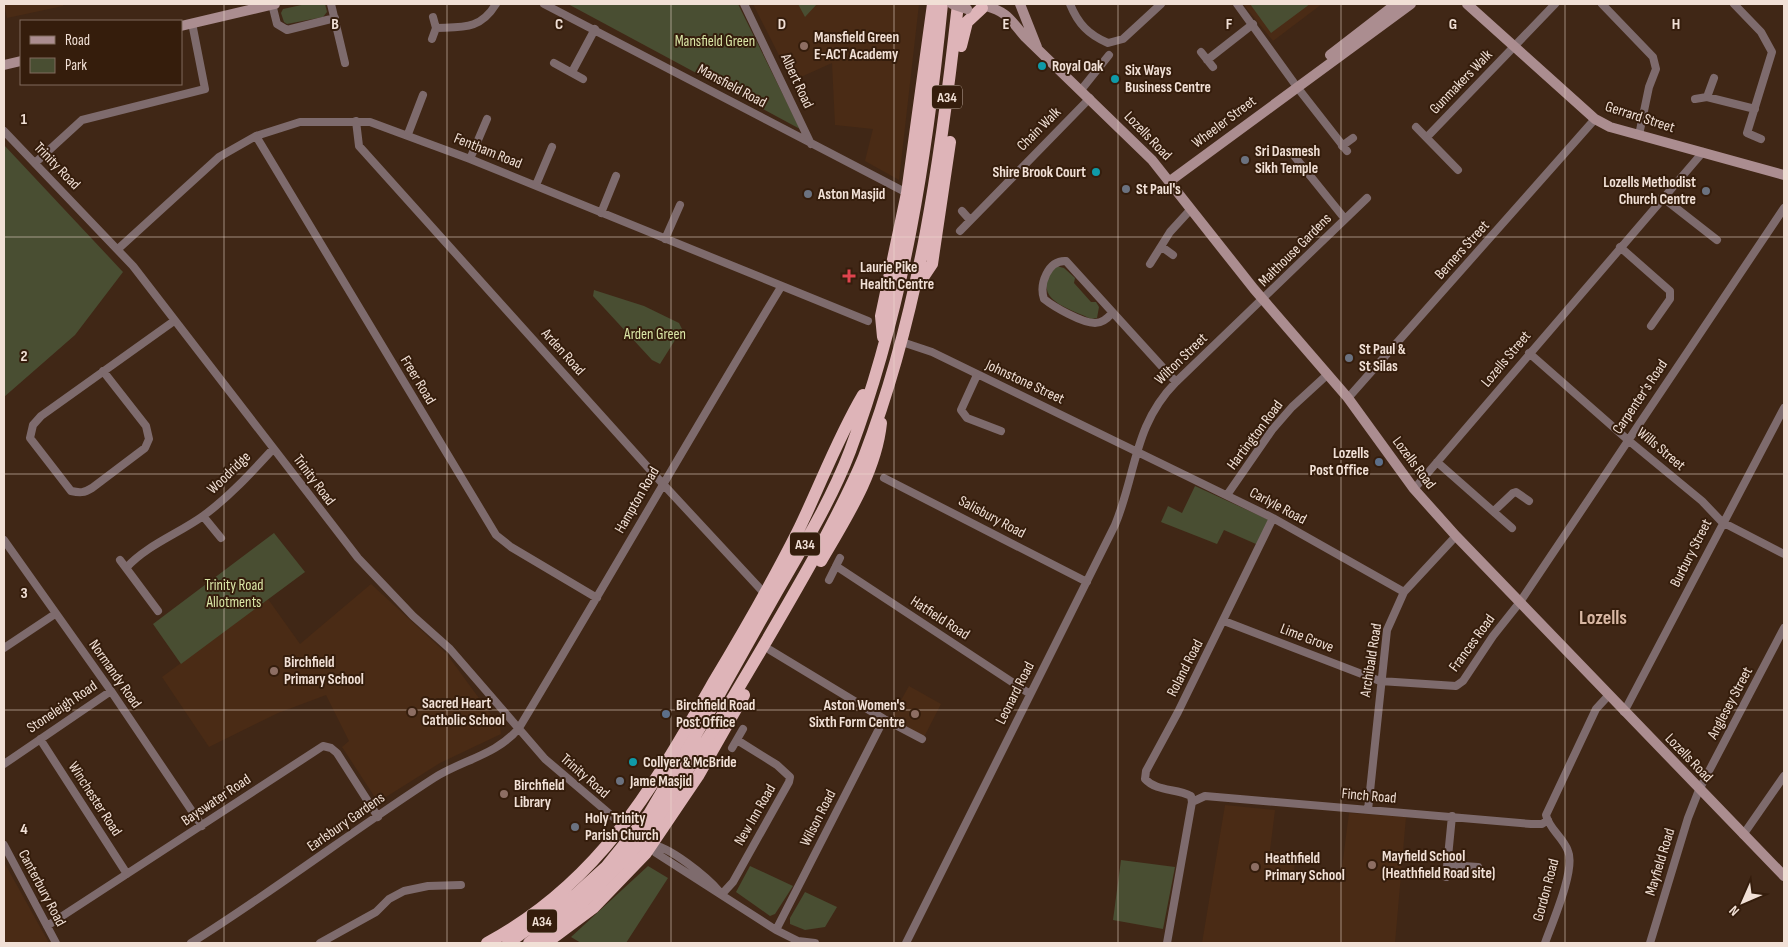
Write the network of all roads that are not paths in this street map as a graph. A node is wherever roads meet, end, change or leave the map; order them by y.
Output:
1 (273, 4) edge
2 (331, 4) edge
3 (496, 4) edge
4 (544, 4) edge
5 (744, 4) edge
6 (933, 4) edge
7 (942, 4) edge
8 (952, 4) edge
9 (1020, 4) edge
10 (1070, 4) edge
11 (1161, 4) edge
12 (1237, 4) edge
13 (1396, 4) edge
14 (1411, 4) edge
15 (1467, 4) edge
16 (1555, 4) edge
17 (1602, 4) edge
18 (1734, 4) edge
19 (962, 6) edge
20 (986, 6) edge
21 (433, 17) dead end
22 (334, 18) junction
23 (192, 23) junction
24 (1253, 24) junction
25 (182, 26) edge
26 (436, 28) junction
27 (595, 30) junction
28 (432, 40) dead end
29 (1516, 46) junction
30 (1039, 51) junction
31 (1201, 52) dead end
32 (1109, 55) dead end
33 (1207, 60) junction
34 (20, 61) edge
35 (345, 63) dead end
36 (554, 63) dead end
37 (4, 65) edge
38 (1213, 67) dead end
39 (572, 72) junction
40 (1714, 78) dead end
41 (583, 79) dead end
42 (1297, 86) junction
43 (1081, 90) junction
44 (423, 94) dead end
45 (1707, 97) junction
46 (1090, 98) junction
47 (1695, 99) dead end
48 (1755, 108) junction
49 (487, 119) dead end
50 (1595, 119) junction
51 (356, 121) junction
52 (1416, 127) dead end
53 (4, 131) edge
54 (408, 134) junction
55 (1639, 135) junction
56 (256, 136) junction
57 (1427, 137) junction
58 (1353, 138) dead end
59 (1761, 139) dead end
60 (811, 144) junction
61 (552, 147) dead end
62 (1703, 152) junction
63 (1296, 157) dead end
64 (470, 159) junction
65 (34, 163) junction
66 (1458, 170) dead end
67 (1784, 174) edge
68 (616, 176) dead end
69 (1170, 181) junction
70 (536, 186) junction
71 (907, 193) junction
72 (1662, 197) junction
73 (1367, 198) dead end
74 (680, 205) dead end
75 (1784, 208) edge
76 (1190, 209) junction
77 (962, 210) dead end
78 (601, 213) junction
79 (1345, 218) junction
80 (970, 220) junction
81 (960, 231) dead end
82 (665, 239) junction
83 (1717, 240) dead end
84 (1162, 247) junction
85 (1620, 247) junction
86 (118, 249) junction
87 (1173, 255) dead end
88 (1150, 264) dead end
89 (781, 287) junction
90 (916, 288) junction
91 (1263, 300) junction
92 (1112, 313) junction
93 (174, 321) junction
94 (868, 321) dead end
95 (1651, 326) dead end
96 (902, 342) junction
97 (883, 347) junction
98 (1529, 353) junction
99 (103, 371) junction
100 (876, 372) junction
101 (1328, 374) junction
102 (977, 375) junction
103 (1176, 382) junction
104 (1348, 398) junction
105 (884, 400) junction
106 (1784, 408) edge
107 (1000, 431) dead end
108 (1628, 440) junction
109 (273, 449) junction
110 (1136, 450) junction
111 (1437, 462) junction
112 (884, 478) dead end
113 (662, 483) junction
114 (1414, 489) junction
115 (1227, 495) junction
116 (1529, 501) dead end
117 (1494, 511) junction
118 (203, 516) junction
119 (1273, 518) junction
120 (1722, 522) junction
121 (1512, 528) dead end
122 (1456, 536) junction
123 (221, 538) dead end
124 (4, 540) edge
125 (1784, 554) edge
126 (840, 558) dead end
127 (120, 560) dead end
128 (836, 566) junction
129 (126, 568) junction
130 (829, 580) dead end
131 (1087, 582) junction
132 (1404, 592) junction
133 (765, 594) junction
134 (597, 598) junction
135 (1520, 602) junction
136 (158, 611) dead end
137 (55, 614) junction
138 (1224, 620) junction
139 (1784, 628) edge
140 (4, 648) edge
141 (770, 650) junction
142 (1380, 681) junction
143 (111, 691) junction
144 (1030, 694) junction
145 (1608, 696) junction
146 (718, 710) junction
147 (1624, 712) junction
148 (884, 719) junction
149 (518, 728) junction
150 (743, 729) dead end
151 (40, 739) junction
152 (736, 740) junction
153 (922, 740) dead end
154 (732, 748) dead end
155 (4, 764) edge
156 (1784, 776) edge
157 (1699, 790) junction
158 (1192, 802) junction
159 (679, 804) junction
160 (1368, 810) junction
161 (378, 816) junction
162 (1452, 816) junction
163 (1548, 820) junction
164 (202, 826) junction
165 (627, 828) junction
166 (1743, 835) junction
167 (648, 844) junction
168 (4, 846) edge
169 (1449, 865) junction
170 (1478, 867) dead end
171 (127, 874) junction
172 (1784, 876) edge
173 (1446, 877) dead end
174 (461, 885) dead end
175 (722, 894) junction
176 (575, 895) junction
177 (47, 926) junction
178 (776, 930) junction
179 (799, 942) edge
180 (56, 943) edge
181 (191, 943) edge
182 (320, 943) edge
183 (487, 943) edge
184 (508, 943) edge
185 (528, 943) edge
186 (546, 943) edge
187 (815, 943) edge
188 (906, 943) edge
189 (1166, 943) edge
190 (1545, 943) edge
191 (1650, 943) edge

1 - 22 street
1 - 23 main road
2 - 22 street
3 - 26 street
4 - 27 street, Mansfield Road
5 - 60 street, Albert Road
6 - 71 highway
7 - 97 highway, A34
8 - 19 main road, bridge
9 - 30 main road, Lozells Road
10 - 11 street
12 - 24 street
13 - 42 main road, Wheeler Street
14 - 42 main road, Wheeler Street
15 - 29 main road, Gerrard Street
16 - 29 street, Gunmakers Walk
17 - 55 street
18 - 48 street
19 - 20 main road
19 - 90 highway, A34
20 - 30 main road, Lozells Road
20 - 90 highway
21 - 26 street
22 - 35 street
23 - 25 main road
23 - 65 street
24 - 33 street
24 - 42 street
26 - 28 street
27 - 39 street
27 - 60 street, Mansfield Road
29 - 50 main road, Gerrard Street
29 - 57 street, Gunmakers Walk
30 - 43 main road, Lozells Road
31 - 33 street
32 - 43 street
33 - 38 street
34 - 37 main road
36 - 39 street
39 - 41 street
40 - 45 street
42 - 58 street
42 - 69 main road, Wheeler Street
43 - 46 main road, Lozells Road
44 - 54 street
45 - 47 street
45 - 48 street
46 - 69 main road, Lozells Road
46 - 80 street, Chain Walk
48 - 59 street
49 - 64 street
50 - 55 main road, Gerrard Street
50 - 104 street, Berners Street
51 - 54 street, Fentham Road
51 - 56 street, Fentham Road
51 - 113 street, Arden Road
52 - 57 street, Gunmakers Walk
53 - 65 street, Trinity Road
54 - 64 street, Fentham Road
55 - 62 main road, Gerrard Street
56 - 86 street, Fentham Road
56 - 134 street, Freer Road
57 - 66 street, Gunmakers Walk
60 - 71 street, Mansfield Road
61 - 70 street
62 - 67 main road, Gerrard Street
62 - 72 street, Lozells Street
63 - 79 street, Malthouse Gardens
64 - 70 street, Fentham Road
65 - 86 street, Trinity Road
68 - 78 street
69 - 76 main road, Lozells Road
70 - 78 street, Fentham Road
71 - 97 highway
72 - 83 street
72 - 85 street, Lozells Street
73 - 79 street, Malthouse Gardens
74 - 82 street
75 - 108 street, Carpenter's Road
76 - 84 street
76 - 91 main road, Lozells Road
77 - 80 street
78 - 82 street, Fentham Road
79 - 91 street, Malthouse Gardens
80 - 81 street, Chain Walk
82 - 89 street, Fentham Road
84 - 87 street
84 - 88 street
85 - 95 street
85 - 98 street, Lozells Street
86 - 93 street, Trinity Road
89 - 94 street, Fentham Road
89 - 113 street, Hampton Road
90 - 96 highway, A34
91 - 101 main road, Lozells Road
91 - 103 street, Wilton Street
92 - 92 street
92 - 103 street
93 - 99 street
93 - 109 street, Trinity Road
96 - 102 street, Johnstone Street
96 - 105 highway, A34
97 - 100 highway, A34
98 - 108 street, Wills Street
98 - 111 street, Lozells Street
99 - 99 street
100 - 133 highway
100 - 146 highway, A34
101 - 104 main road, Lozells Road
101 - 115 street, Hartington Road
102 - 107 street
102 - 110 street, Johnstone Street
103 - 110 street, Wilton Street
104 - 114 main road, Lozells Road
105 - 141 highway
105 - 146 highway, A34
106 - 120 street, Burbury Street
108 - 120 street, Wills Street
108 - 135 street, Carpenter's Road
109 - 118 street, Woodridge
109 - 149 street, Trinity Road
110 - 115 street, Carlyle Road
110 - 131 street, Leonard Road
111 - 114 street, Lozells Street
111 - 117 street
112 - 131 street, Salisbury Road
113 - 133 street, Arden Road
113 - 134 street, Hampton Road
114 - 122 main road, Lozells Road
115 - 119 street, Carlyle Road
116 - 117 street
117 - 121 street
118 - 123 street, Woodridge
118 - 129 street, Woodridge
119 - 132 street, Carlyle Road
119 - 138 street, Roland Road
120 - 125 street, Wills Street
120 - 147 street, Burbury Street
122 - 132 street, Archibald Road
122 - 135 main road, Lozells Road
124 - 137 street, Normandy Road
126 - 128 street
127 - 129 street
128 - 130 street
128 - 144 street, Hatfield Road
129 - 136 street
131 - 144 street, Leonard Road
132 - 142 street, Archibald Road
133 - 165 highway
134 - 149 street, Hampton Road
135 - 142 street, Frances Road
135 - 145 main road, Lozells Road
137 - 140 street
137 - 143 street, Normandy Road
138 - 142 street, Lime Grove
138 - 158 street, Roland Road
139 - 157 street, Anglesey Street
141 - 148 street
141 - 159 highway
142 - 160 street, Archibald Road
143 - 151 street, Stoneleigh Road
143 - 164 street, Normandy Road
144 - 188 street, Leonard Road
145 - 147 main road, Lozells Road
145 - 163 street
146 - 176 highway, A34, bridge
147 - 157 main road, Lozells Road
148 - 153 street
148 - 178 street, Wilson Road
149 - 161 street, Earlsbury Gardens
149 - 165 street, Trinity Road
150 - 152 street
151 - 155 street, Stoneleigh Road
151 - 171 street, Winchester Road
152 - 154 street
152 - 175 street, New Inn Road
156 - 166 street
157 - 166 main road, Lozells Road
157 - 191 street, Mayfield Road
158 - 160 street, Finch Road
158 - 189 street
159 - 165 highway
159 - 167 highway
160 - 162 street, Finch Road
161 - 164 street, Bayswater Road
161 - 181 street, Earlsbury Gardens
162 - 163 street, Finch Road
162 - 169 street
163 - 190 street, Gordon Road
164 - 171 street, Bayswater Road
165 - 167 street, Trinity Road
165 - 176 highway
166 - 172 main road, Lozells Road
167 - 175 street, Trinity Road
167 - 176 highway
167 - 186 highway
168 - 177 street, Canterbury Road
169 - 170 street
169 - 173 street
171 - 177 street, Bayswater Road
174 - 182 street
175 - 178 street, Trinity Road
176 - 183 highway
176 - 184 highway, A34
176 - 185 highway, A34
177 - 180 street, Canterbury Road
178 - 179 street, Trinity Road
179 - 187 street, Trinity Road

